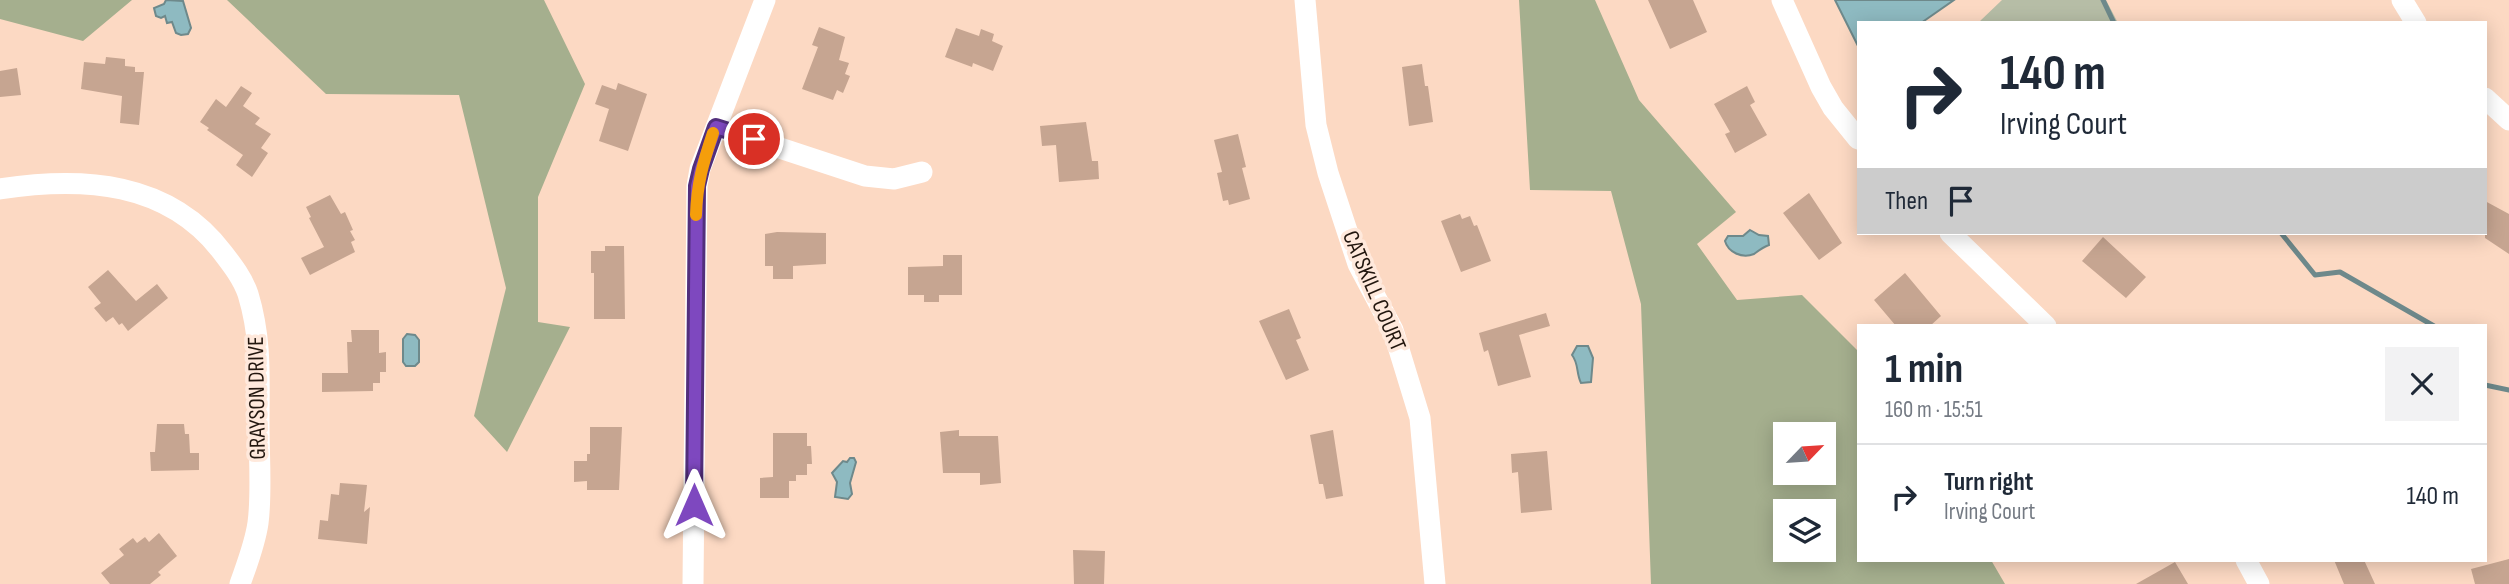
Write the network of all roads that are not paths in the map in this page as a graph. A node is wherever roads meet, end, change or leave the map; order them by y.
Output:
1 (765, 0) edge
2 (1305, 0) edge
3 (1782, 0) edge
4 (2487, 100) edge
5 (2509, 120) edge
6 (716, 127) junction
7 (1857, 138) edge
8 (922, 172) dead end
9 (0, 189) edge
10 (1952, 235) edge
11 (2044, 324) edge
12 (2247, 562) edge
13 (240, 584) edge
14 (693, 584) edge
15 (1435, 584) edge
16 (2259, 584) edge

1 - 6 street
2 - 15 street, CATSKILL COURT
3 - 7 street
4 - 5 street
6 - 8 street
6 - 14 street
9 - 13 street, GRAYSON DRIVE
10 - 11 street
12 - 16 street

